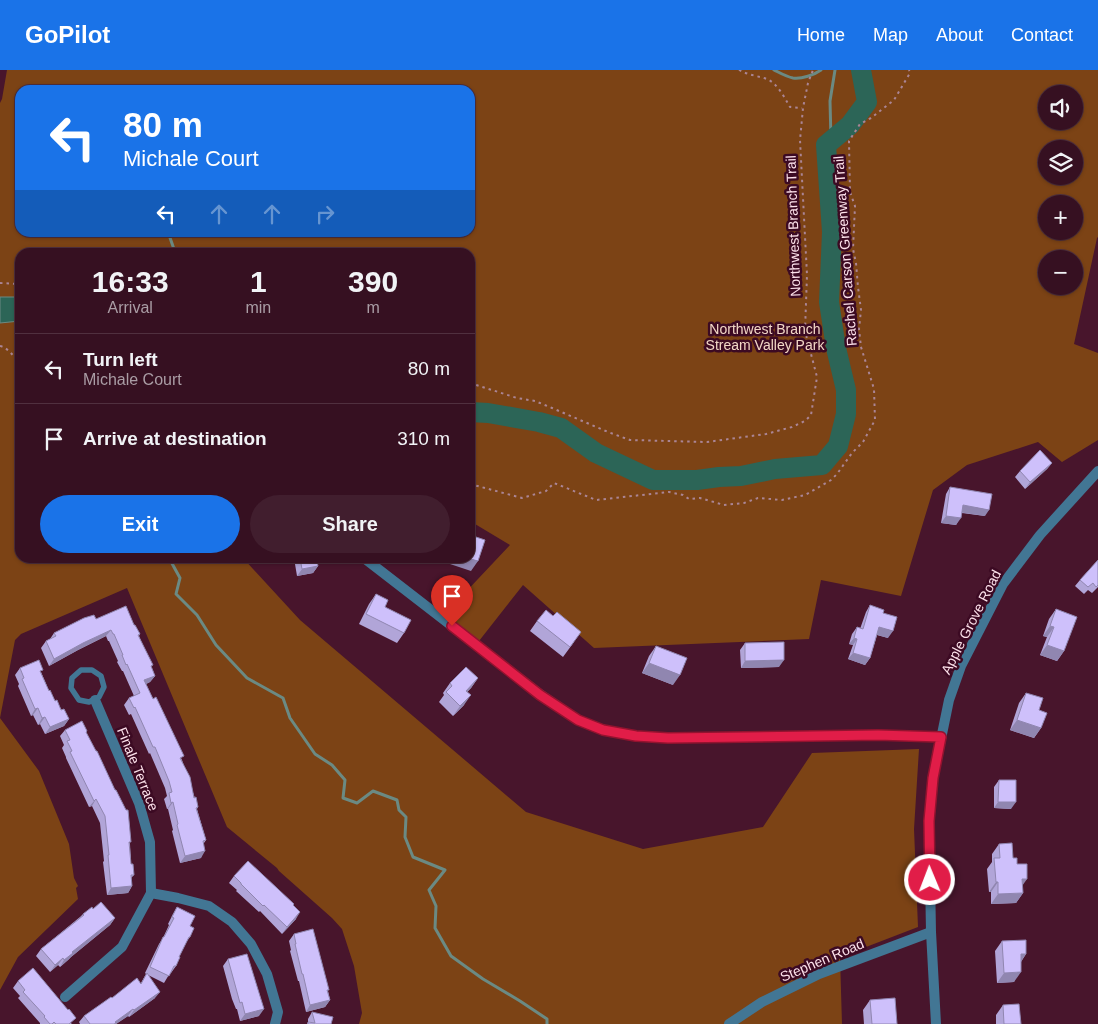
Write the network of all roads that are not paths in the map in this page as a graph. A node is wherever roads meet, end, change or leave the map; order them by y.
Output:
1 (1098, 471) edge
2 (370, 563) edge
3 (95, 700) junction
4 (941, 737) junction
5 (151, 893) junction
6 (931, 932) junction
7 (65, 997) dead end
8 (275, 1024) edge
9 (729, 1024) edge
10 (936, 1024) edge

1 - 4 street, Apple Grove Road
2 - 4 street
3 - 3 lane
3 - 5 street, Finale Terrace
4 - 6 street, Apple Grove Road
5 - 7 street, Finale Terrace
5 - 8 street
6 - 9 street, Stephen Road
6 - 10 street, Apple Grove Road

